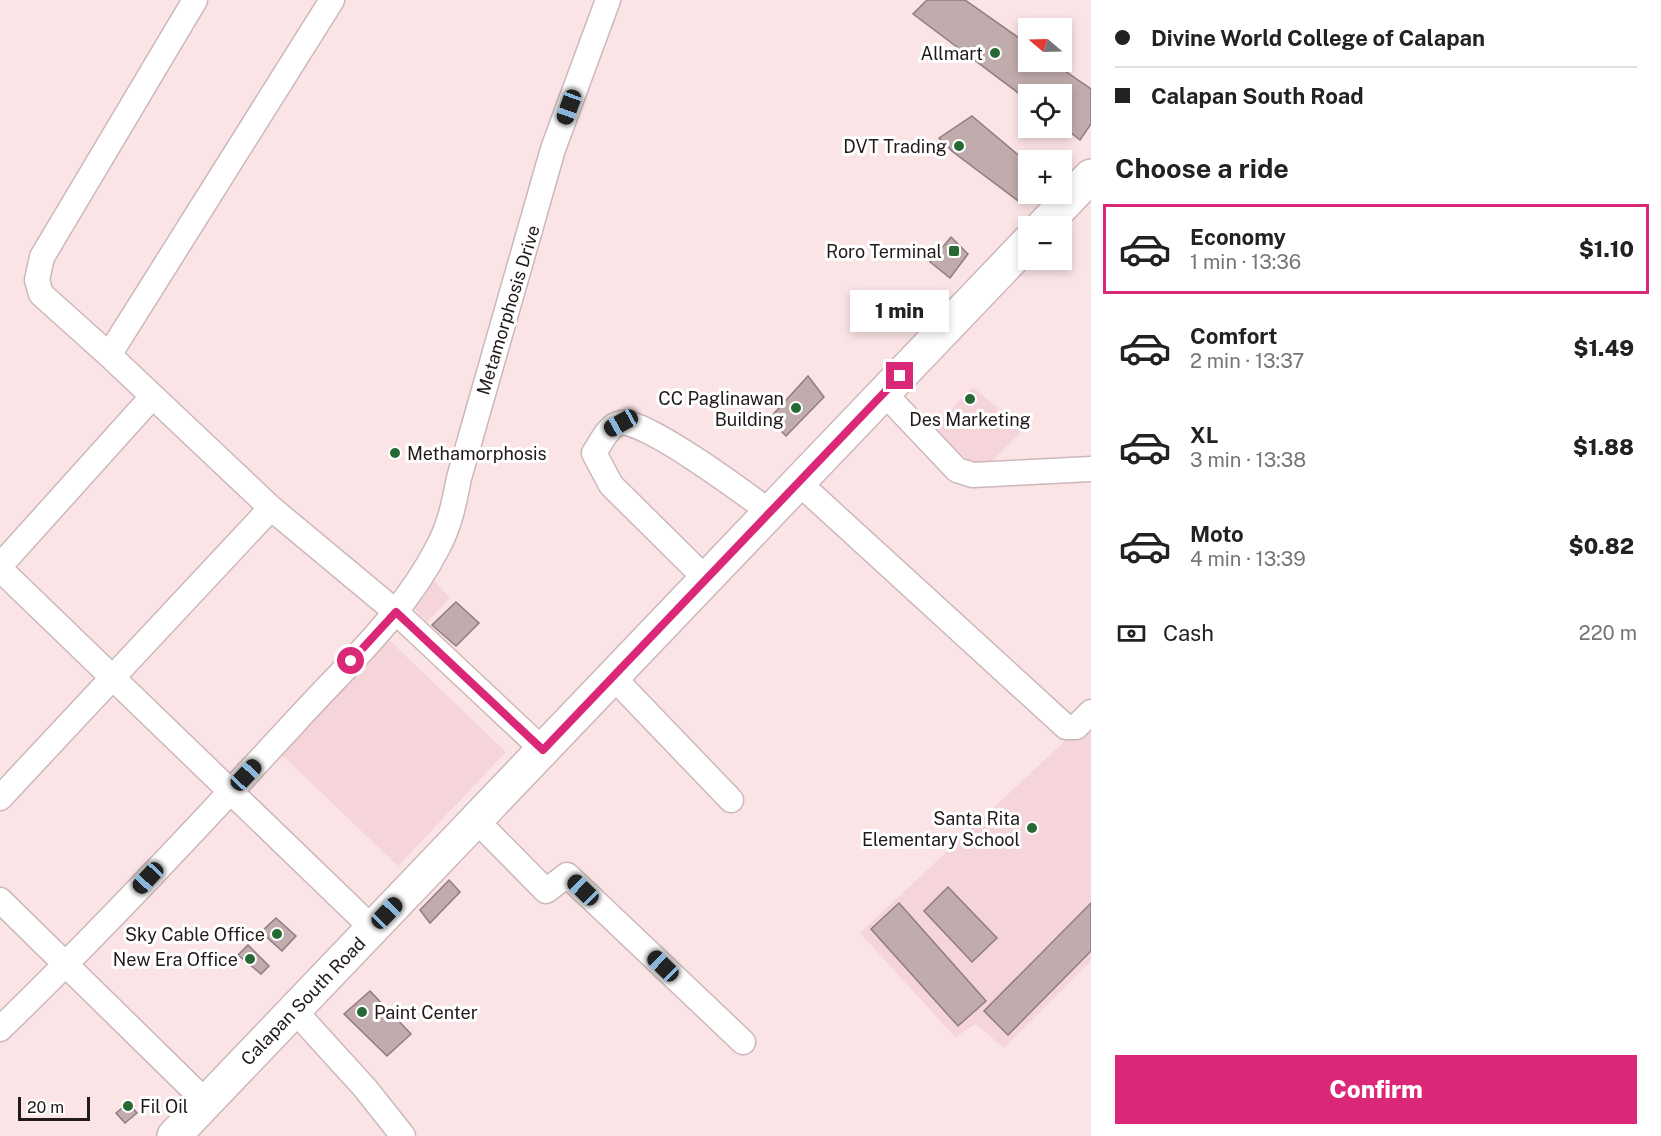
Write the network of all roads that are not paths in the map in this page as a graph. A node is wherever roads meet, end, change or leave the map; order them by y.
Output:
1 (195, 0) edge
2 (332, 0) edge
3 (608, 0) edge
4 (1091, 176) edge
5 (1053, 216) edge
6 (1018, 253) edge
7 (109, 354) junction
8 (884, 393) junction
9 (152, 397) junction
10 (1091, 469) edge
11 (798, 482) junction
12 (271, 507) junction
13 (770, 512) junction
14 (0, 567) edge
15 (706, 579) junction
16 (396, 612) junction
17 (112, 677) junction
18 (613, 677) junction
19 (1091, 712) edge
20 (543, 750) junction
21 (231, 792) junction
22 (0, 798) edge
23 (731, 800) dead end
24 (476, 820) junction
25 (0, 900) edge
26 (372, 928) junction
27 (66, 964) junction
28 (294, 1010) junction
29 (0, 1029) edge
30 (743, 1042) dead end
31 (207, 1102) junction
32 (174, 1136) edge
33 (403, 1136) edge

1 - 7 street
2 - 7 street
3 - 16 street, Metamorphosis Drive
4 - 5 highway
6 - 8 highway, Calapan South Road
7 - 9 street
8 - 10 street
8 - 11 highway, Calapan South Road
9 - 12 street
9 - 14 street
11 - 13 highway, Calapan South Road
11 - 19 street
12 - 16 street
12 - 17 street
13 - 15 highway, Calapan South Road
13 - 15 street
14 - 17 street
15 - 18 highway, Calapan South Road
16 - 20 street
16 - 21 street, Metamorphosis Drive
17 - 21 street
17 - 22 street
18 - 20 highway, Calapan South Road
18 - 23 street
20 - 24 highway, Calapan South Road
21 - 26 street
21 - 27 street, Metamorphosis Drive
24 - 26 highway, Calapan South Road
24 - 30 street
25 - 27 street
26 - 28 highway, Calapan South Road
27 - 29 street, Metamorphosis Drive
27 - 31 street
28 - 31 highway, Calapan South Road
28 - 33 street
31 - 32 highway, Calapan South Road

